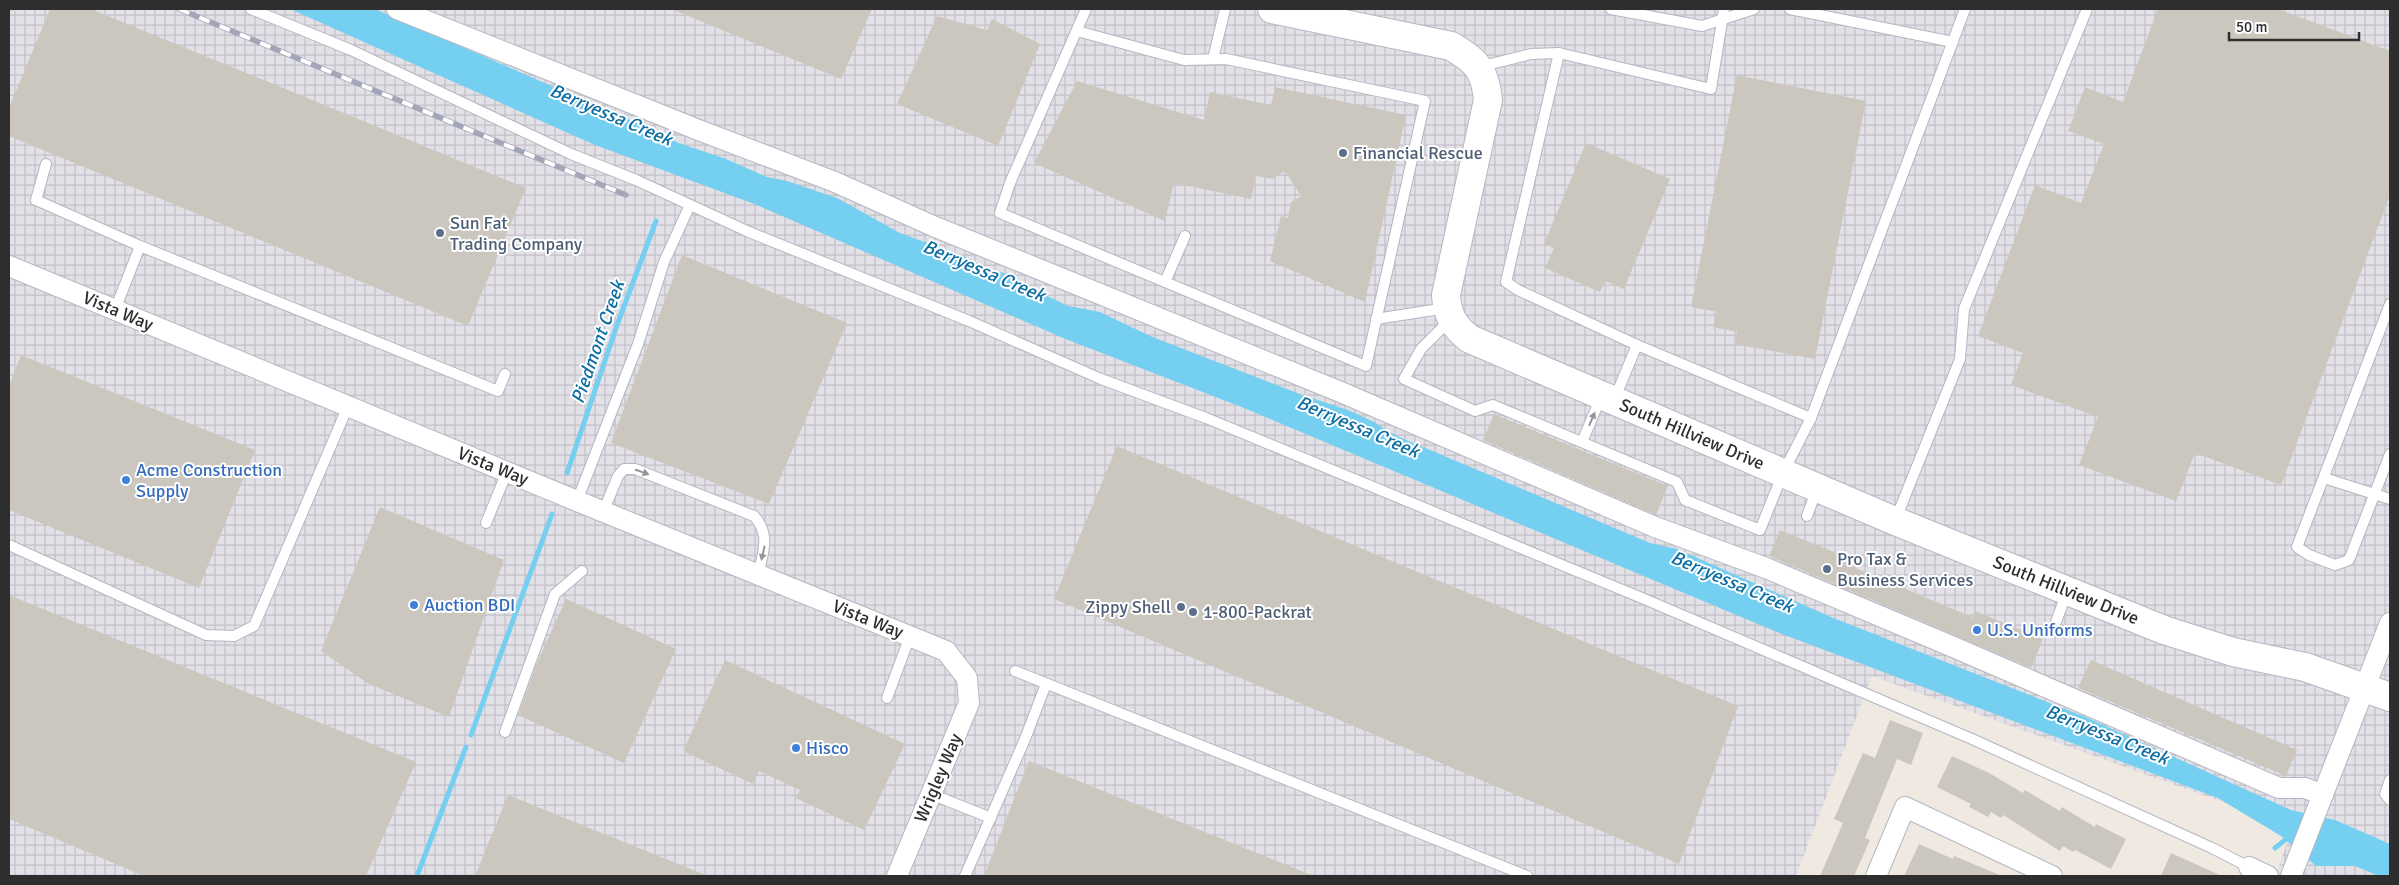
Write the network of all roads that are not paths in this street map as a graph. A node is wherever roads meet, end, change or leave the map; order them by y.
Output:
1 (251, 9) edge
2 (397, 9) edge
3 (1086, 9) edge
4 (1225, 9) edge
5 (1272, 9) edge
6 (1611, 9) edge
7 (1724, 9) edge
8 (1754, 9) edge
9 (1790, 9) edge
10 (1965, 9) edge
11 (2087, 9) edge
12 (1339, 16) edge
13 (1722, 20) junction
14 (1077, 31) junction
15 (1953, 42) junction
16 (1559, 53) junction
17 (1213, 59) junction
18 (1479, 67) junction
19 (46, 164) dead end
20 (690, 205) junction
21 (1185, 236) dead end
22 (140, 246) junction
23 (9, 266) edge
24 (1166, 282) junction
25 (2390, 304) edge
26 (115, 310) junction
27 (1449, 314) junction
28 (1376, 319) junction
29 (1636, 345) junction
30 (505, 374) dead end
31 (1608, 398) junction
32 (348, 406) junction
33 (1811, 418) junction
34 (1582, 442) junction
35 (2390, 454) edge
36 (507, 472) junction
37 (1782, 473) junction
38 (2324, 478) junction
39 (1818, 488) junction
40 (2375, 493) junction
41 (2390, 499) edge
42 (578, 502) junction
43 (603, 512) junction
44 (1807, 516) dead end
45 (1895, 520) junction
46 (486, 523) dead end
47 (9, 545) edge
48 (582, 571) dead end
49 (758, 575) junction
50 (2067, 591) junction
51 (2056, 622) dead end
52 (2390, 623) edge
53 (910, 636) junction
54 (1015, 671) dead end
55 (967, 678) joint
56 (1046, 684) junction
57 (2378, 692) edge
58 (887, 698) dead end
59 (505, 732) dead end
60 (2390, 780) edge
61 (931, 794) junction
62 (2388, 797) edge
63 (2322, 798) junction
64 (991, 818) junction
65 (2249, 867) joint
66 (2291, 875) edge
67 (897, 876) edge
68 (965, 876) edge
69 (1527, 876) edge
70 (1876, 876) edge
71 (2052, 876) edge
72 (2268, 876) edge

1 - 20 lane
2 - 63 street
3 - 14 lane
4 - 17 lane
5 - 12 street
6 - 13 lane
7 - 13 lane
8 - 13 lane
9 - 15 lane
10 - 15 lane
11 - 45 lane
12 - 18 street
13 - 16 lane
14 - 17 lane
14 - 24 lane
15 - 33 lane
16 - 18 lane
16 - 29 lane
17 - 28 lane
18 - 27 street
19 - 22 lane
20 - 42 lane
20 - 65 lane
21 - 24 lane
22 - 26 lane
22 - 30 lane
23 - 26 street, Vista Way
24 - 28 lane
25 - 38 lane
26 - 32 street, Vista Way
27 - 28 lane
27 - 31 street, South Hillview Drive
27 - 34 lane
29 - 31 lane
29 - 33 lane
34 -> 31 lane
31 - 37 street, South Hillview Drive
32 - 36 street, Vista Way
32 - 47 lane
33 - 37 lane
34 - 37 lane
35 - 40 lane
36 - 42 street, Vista Way
36 - 46 lane
37 - 39 street, South Hillview Drive
38 - 40 lane
38 - 40 lane
39 - 44 lane
39 - 45 street, South Hillview Drive
40 - 41 lane
42 - 43 street, Vista Way
43 - 49 street, Vista Way
43 -> 49 lane
45 - 50 street, South Hillview Drive
48 - 59 lane
49 - 53 street, Vista Way
50 - 51 lane
50 - 57 street, South Hillview Drive
52 - 57 street
53 - 55 street, Vista Way
53 - 58 lane
54 - 56 lane
55 - 61 street, Wrigley Way
56 - 64 lane
56 - 69 lane
57 - 63 street
60 - 62 lane
61 - 64 lane
61 - 67 street, Wrigley Way
63 - 66 street
64 - 68 lane
65 - 72 street
70 - 71 street

